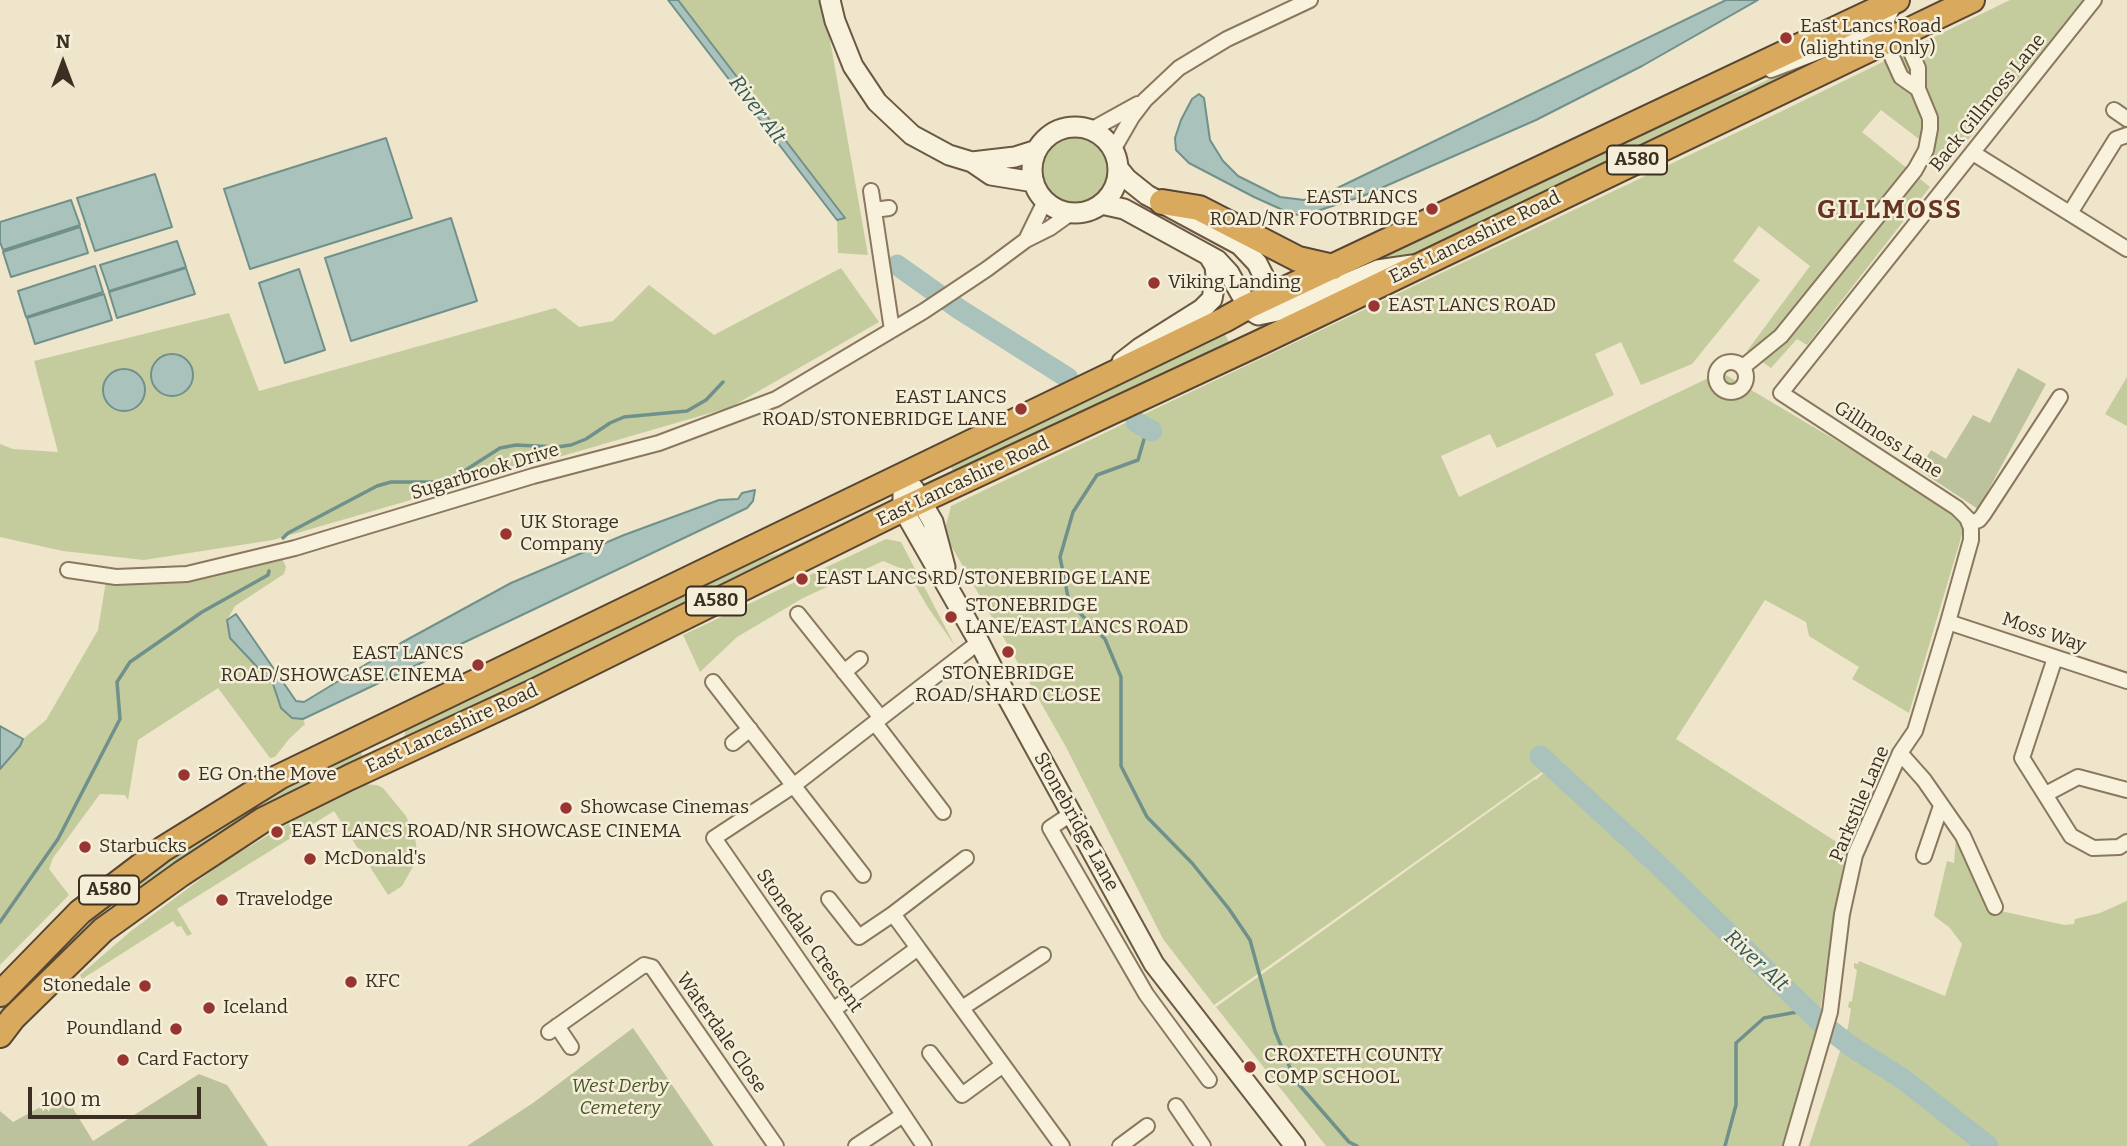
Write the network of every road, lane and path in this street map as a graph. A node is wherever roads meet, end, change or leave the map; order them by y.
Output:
1 (830, 0) edge
2 (1310, 0) edge
3 (1897, 0) edge
4 (1972, 0) edge
5 (2094, 0) edge
6 (1889, 36) junction
7 (1707, 91) junction
8 (1145, 100) junction
9 (2114, 110) dead end
10 (2127, 119) edge
11 (1091, 130) junction
12 (2127, 135) edge
13 (1037, 149) junction
14 (1973, 153) junction
15 (1115, 159) junction
16 (972, 162) junction
17 (1034, 182) junction
18 (871, 191) dead end
19 (1045, 201) junction
20 (1162, 202) junction
21 (1101, 204) junction
22 (1071, 213) junction
23 (2070, 213) junction
24 (1026, 240) junction
25 (2127, 248) edge
26 (1206, 252) junction
27 (1423, 263) junction
28 (1332, 267) junction
29 (1274, 304) junction
30 (1247, 307) junction
31 (892, 330) junction
32 (1261, 342) junction
33 (1743, 368) dead end
34 (1102, 378) junction
35 (1781, 393) joint
36 (2060, 397) dead end
37 (903, 474) junction
38 (913, 505) junction
39 (1970, 523) junction
40 (68, 570) dead end
41 (799, 614) dead end
42 (1948, 622) junction
43 (979, 642) junction
44 (2055, 658) junction
45 (860, 659) dead end
46 (844, 672) junction
47 (2127, 681) edge
48 (713, 682) dead end
49 (878, 720) junction
50 (750, 729) junction
51 (733, 743) dead end
52 (1900, 753) junction
53 (793, 786) junction
54 (2127, 790) edge
55 (2046, 794) junction
56 (1941, 806) junction
57 (943, 812) dead end
58 (1071, 814) junction
59 (2127, 842) edge
60 (1924, 856) dead end
61 (966, 858) dead end
62 (863, 875) dead end
63 (830, 899) dead end
64 (1995, 907) dead end
65 (893, 914) junction
66 (918, 948) junction
67 (1043, 955) dead end
68 (1166, 981) junction
69 (1146, 993) junction
70 (0, 995) edge
71 (962, 1008) junction
72 (833, 1010) junction
73 (4, 1027) edge
74 (571, 1047) dead end
75 (930, 1053) dead end
76 (1003, 1065) junction
77 (1209, 1080) dead end
78 (1176, 1106) dead end
79 (903, 1115) junction
80 (1147, 1126) dead end
81 (776, 1146) edge
82 (856, 1146) edge
83 (924, 1146) edge
84 (1061, 1146) edge
85 (1120, 1146) edge
86 (1203, 1146) edge
87 (1295, 1146) edge
88 (1791, 1146) edge

1 - 16 street
2 - 8 street
3 - 6 street
3 - 7 highway, East Lancashire Road / A580
4 - 6 highway, East Lancashire Road / A580
5 - 14 street, Back Gillmoss Lane
6 - 7 street
6 - 27 highway, East Lancashire Road / A580
6 - 33 street
7 - 28 highway, East Lancashire Road / A580
8 - 11 street
8 - 15 street
9 - 10 street
11 - 13 street
11 - 15 street
12 - 23 street
13 - 16 street
13 - 17 street
14 - 23 street
14 - 35 street, Back Gillmoss Lane
15 - 20 street
15 - 21 street
16 - 17 street
17 - 19 street
18 - 31 street
19 - 22 street
19 - 24 street
20 - 28 highway
20 - 29 street
21 - 22 street
21 - 26 street
22 - 24 street, Sugarbrook Drive
23 - 25 street
24 - 31 street, Sugarbrook Drive
26 - 30 street
26 - 34 street
27 - 29 street
27 - 32 highway, East Lancashire Road / A580
28 - 29 highway, East Lancashire Road / A580
29 - 30 highway, East Lancashire Road / A580
29 - 32 street
30 - 34 highway, East Lancashire Road / A580
31 - 40 street, Sugarbrook Drive
32 - 38 highway, East Lancashire Road / A580
34 - 37 highway, East Lancashire Road / A580
35 - 39 street, Gillmoss Lane
36 - 39 street
37 - 38 street, Stonebridge Lane
37 - 70 highway, East Lancashire Road / A580
38 - 43 street, Stonebridge Lane
38 - 73 highway, East Lancashire Road / A580
39 - 42 street, Parkstile Lane
41 - 46 street
42 - 44 street, Moss Way
42 - 52 street, Parkstile Lane
43 - 49 street, Stonedale Crescent
43 - 58 street, Stonebridge Lane
44 - 47 street, Moss Way
44 - 55 street
45 - 46 street
46 - 49 street
48 - 50 street
49 - 53 street, Stonedale Crescent
49 - 57 street
50 - 51 street
50 - 53 street
52 - 56 street
52 - 88 street, Parkstile Lane
53 - 62 street
53 - 72 street, Stonedale Crescent
54 - 55 street
55 - 59 street
56 - 60 street
56 - 64 street
58 - 68 street, Stonebridge Lane
58 - 69 street
61 - 65 street
63 - 65 street
65 - 66 street
66 - 71 street
66 - 72 street
67 - 71 street
68 - 69 street
68 - 87 street, Stonebridge Lane
69 - 77 street
71 - 76 street
72 - 79 street, Stonedale Crescent
74 - 81 street, Waterdale Close
75 - 76 street
76 - 84 street
78 - 86 street
79 - 82 street
79 - 83 street, Stonedale Crescent
80 - 85 street

